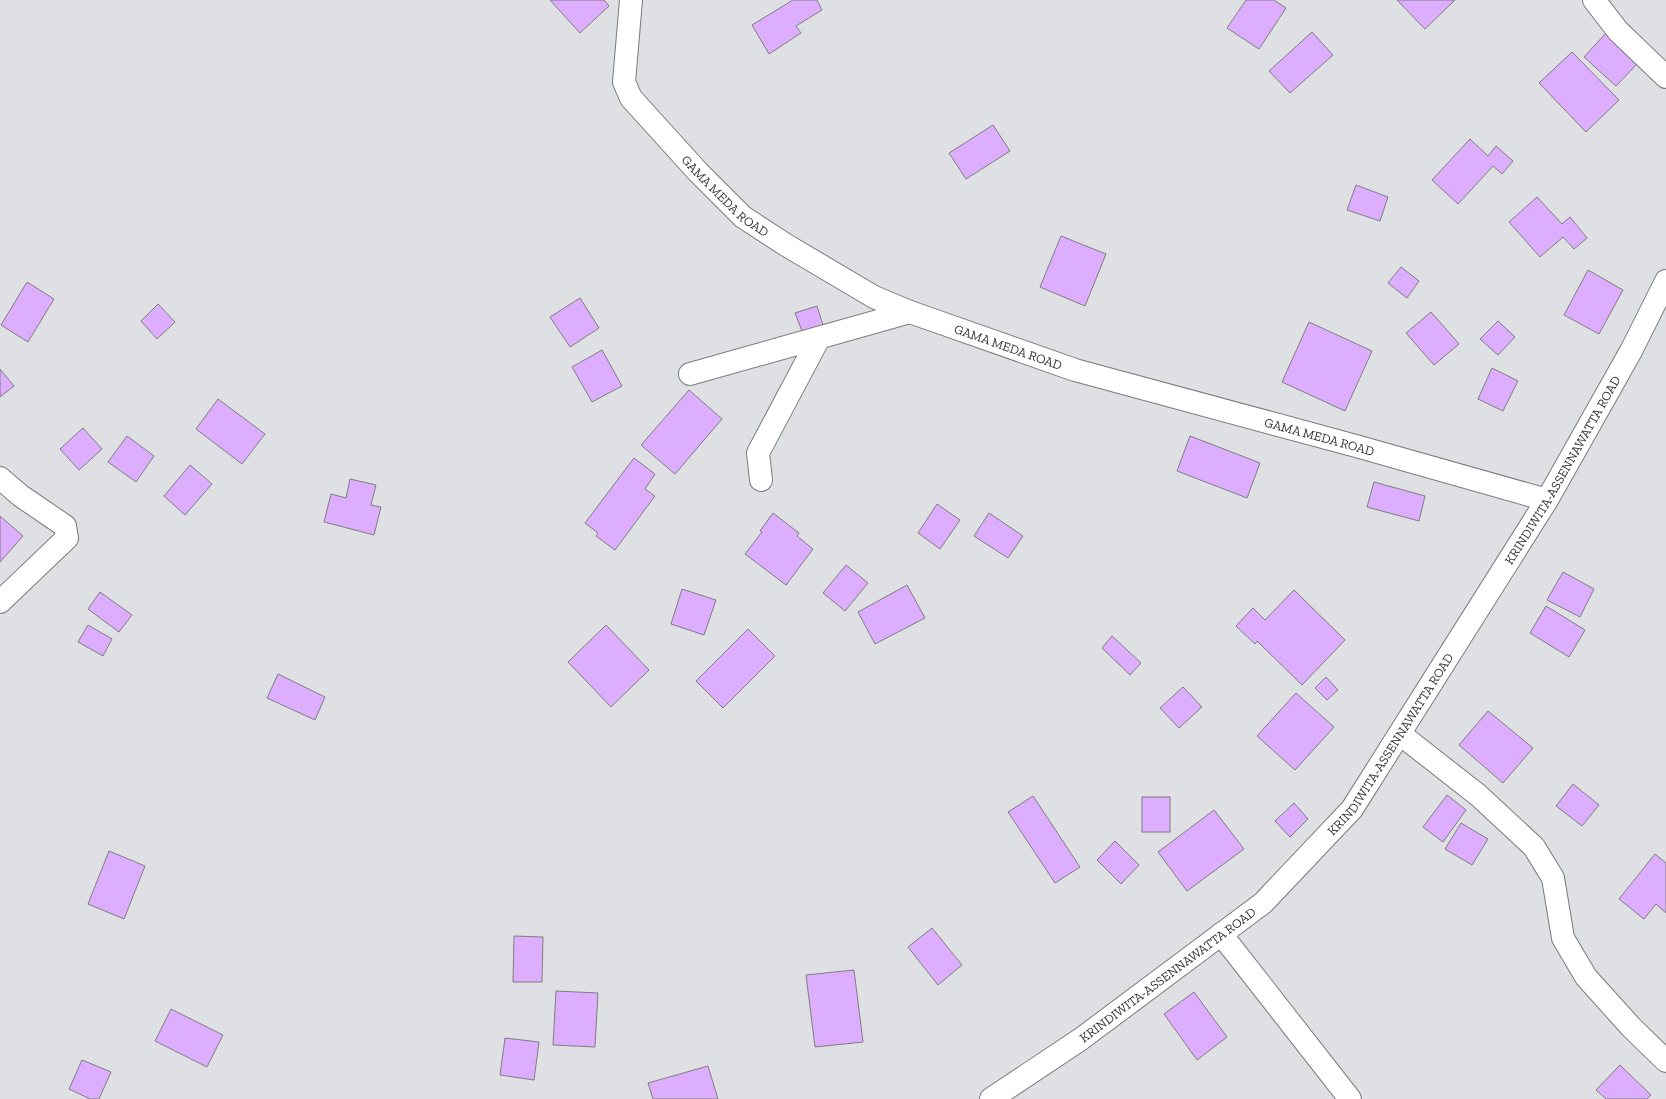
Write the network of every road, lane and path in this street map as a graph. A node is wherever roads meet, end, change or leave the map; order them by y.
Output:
1 (632, 0) edge
2 (1594, 0) edge
3 (1666, 77) edge
4 (1666, 281) edge
5 (910, 312) junction
6 (819, 338) junction
7 (690, 374) dead end
8 (0, 478) edge
9 (761, 480) dead end
10 (1547, 500) junction
11 (0, 602) edge
12 (1400, 734) junction
13 (1221, 934) junction
14 (1666, 1061) edge
15 (991, 1099) edge
16 (1350, 1099) edge

1 - 5 street, GAMA MEDA ROAD
2 - 3 street
4 - 10 street, KRINDIWITA-ASSENNAWATTA ROAD
5 - 6 street
5 - 10 street, GAMA MEDA ROAD
6 - 7 street
6 - 9 street
8 - 11 street
10 - 12 street, KRINDIWITA-ASSENNAWATTA ROAD
12 - 13 street, KRINDIWITA-ASSENNAWATTA ROAD
12 - 14 street
13 - 15 street, KRINDIWITA-ASSENNAWATTA ROAD
13 - 16 street

